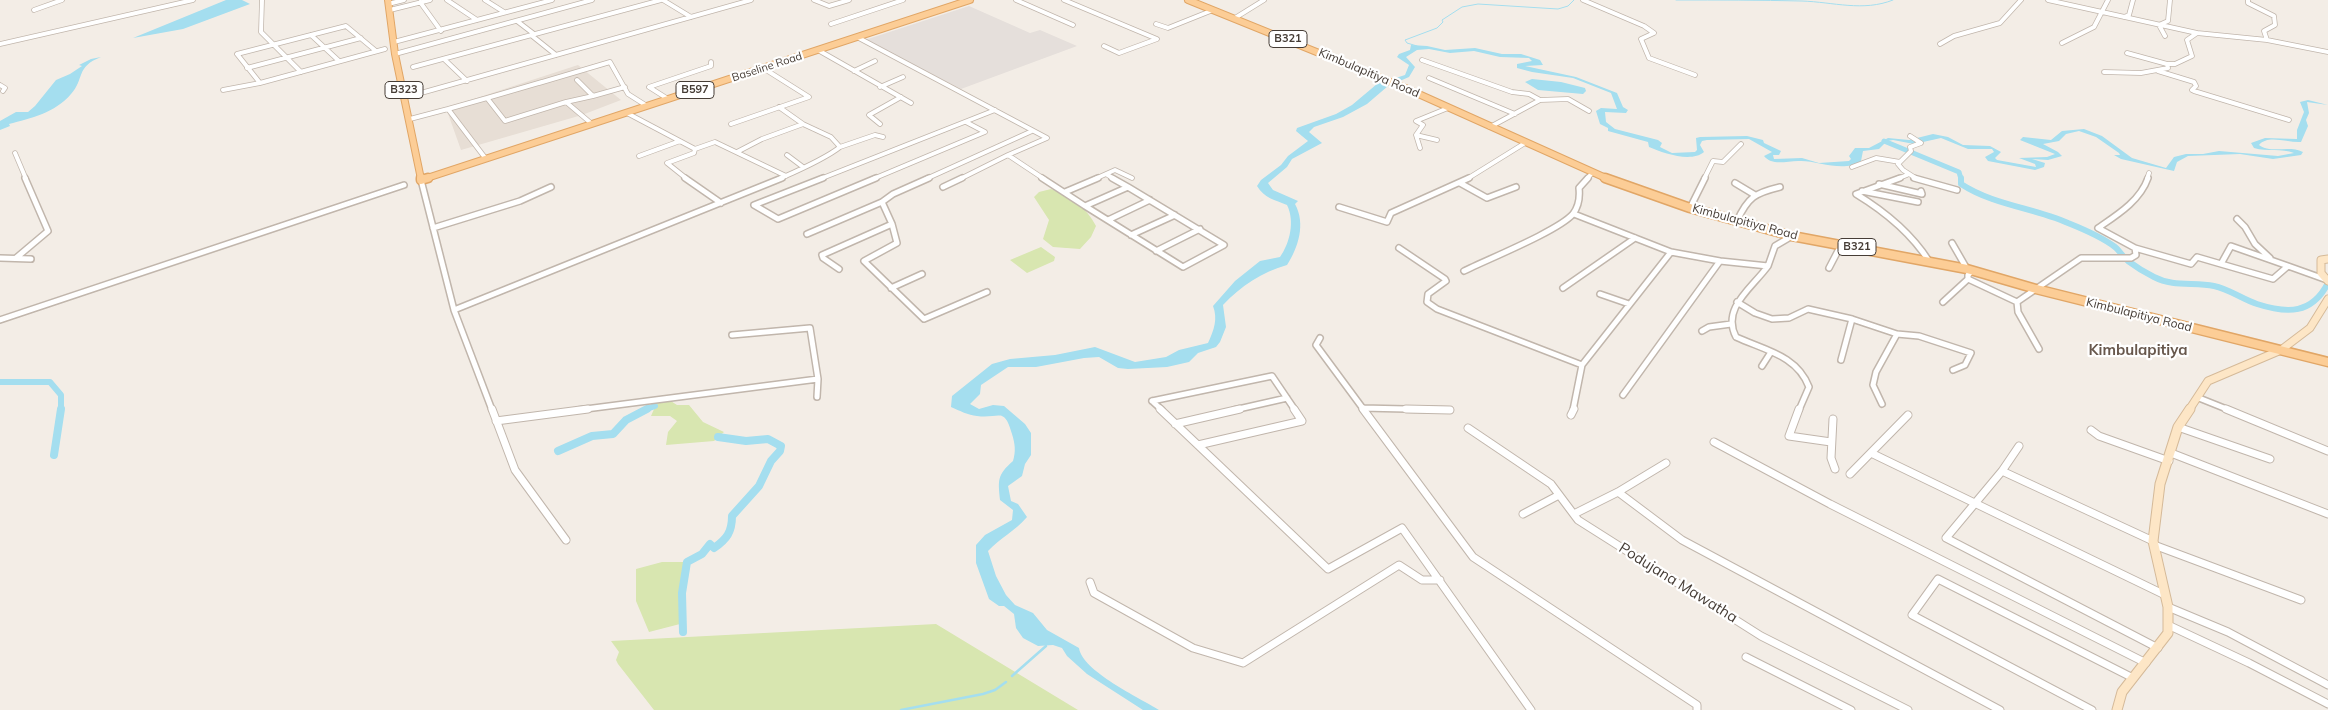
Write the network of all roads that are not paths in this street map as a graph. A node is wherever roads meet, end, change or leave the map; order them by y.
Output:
1 (62, 0) edge
2 (193, 0) edge
3 (262, 0) edge
4 (404, 0) edge
5 (430, 0) edge
6 (446, 0) edge
7 (485, 0) edge
8 (522, 0) edge
9 (552, 0) edge
10 (592, 0) edge
11 (662, 0) edge
12 (751, 0) edge
13 (814, 0) edge
14 (849, 0) edge
15 (903, 0) edge
16 (970, 0) edge
17 (1016, 0) edge
18 (1064, 0) edge
19 (1188, 0) edge
20 (1264, 0) edge
21 (1582, 0) edge
22 (2021, 0) edge
23 (2048, 0) edge
24 (2108, 0) edge
25 (2133, 0) edge
26 (2170, 0) edge
27 (2248, 0) edge
28 (420, 2) junction
29 (388, 5) edge
30 (530, 6) junction
31 (34, 10) dead end
32 (1213, 10) junction
33 (504, 12) junction
34 (2102, 13) junction
35 (691, 17) junction
36 (2123, 17) junction
37 (1235, 18) junction
38 (476, 20) junction
39 (517, 21) junction
40 (831, 24) dead end
41 (1156, 24) dead end
42 (1073, 25) dead end
43 (2159, 25) junction
44 (441, 31) junction
45 (2197, 32) junction
46 (311, 35) junction
47 (532, 35) junction
48 (2165, 36) dead end
49 (857, 37) junction
50 (361, 38) junction
51 (2267, 40) junction
52 (394, 42) junction
53 (2062, 43) dead end
54 (0, 44) edge
55 (273, 44) junction
56 (1940, 44) dead end
57 (1104, 46) dead end
58 (325, 48) junction
59 (385, 49) dead end
60 (818, 50) junction
61 (376, 51) junction
62 (2328, 52) edge
63 (395, 54) junction
64 (2127, 54) dead end
65 (556, 55) junction
66 (285, 58) junction
67 (444, 59) junction
68 (1422, 60) dead end
69 (339, 61) junction
70 (875, 61) dead end
71 (711, 62) dead end
72 (839, 63) junction
73 (2166, 64) junction
74 (413, 67) dead end
75 (833, 67) dead end
76 (247, 68) junction
77 (764, 68) junction
78 (854, 71) junction
79 (2158, 71) junction
80 (301, 72) junction
81 (2104, 72) dead end
82 (1695, 75) dead end
83 (903, 76) dead end
84 (1429, 78) dead end
85 (577, 80) dead end
86 (1388, 80) joint
87 (467, 81) junction
88 (260, 82) junction
89 (542, 82) dead end
90 (0, 85) edge
91 (1402, 86) joint
92 (625, 87) junction
93 (880, 87) junction
94 (520, 88) junction
95 (223, 90) dead end
96 (3, 91) dead end
97 (421, 93) dead end
98 (593, 96) junction
99 (487, 98) junction
100 (901, 98) junction
101 (668, 99) junction
102 (1540, 100) junction
103 (566, 102) junction
104 (911, 103) dead end
105 (647, 106) junction
106 (779, 108) junction
107 (1448, 108) junction
108 (448, 109) junction
109 (996, 110) junction
110 (1589, 111) dead end
111 (627, 112) junction
112 (1515, 114) junction
113 (410, 119) junction
114 (2289, 120) dead end
115 (966, 122) junction
116 (592, 124) junction
117 (732, 124) dead end
118 (803, 124) junction
119 (880, 124) dead end
120 (1490, 127) junction
121 (1032, 131) junction
122 (1416, 135) junction
123 (1910, 136) dead end
124 (883, 137) dead end
125 (1437, 140) dead end
126 (680, 141) junction
127 (1525, 143) junction
128 (1741, 144) dead end
129 (840, 147) junction
130 (1420, 148) dead end
131 (696, 149) junction
132 (737, 152) junction
133 (16, 153) dead end
134 (787, 155) dead end
135 (1008, 155) junction
136 (639, 156) dead end
137 (486, 159) junction
138 (1900, 162) junction
139 (803, 167) junction
140 (1852, 167) dead end
141 (1592, 173) junction
142 (2150, 173) dead end
143 (1106, 174) junction
144 (1907, 175) junction
145 (786, 176) junction
146 (1132, 178) dead end
147 (421, 180) junction
148 (1460, 183) junction
149 (1735, 183) dead end
150 (1879, 184) junction
151 (404, 185) dead end
152 (551, 187) dead end
153 (943, 187) dead end
154 (1128, 187) junction
155 (1516, 187) dead end
156 (1780, 187) dead end
157 (1957, 190) dead end
158 (1862, 191) junction
159 (1921, 191) dead end
160 (1065, 192) junction
161 (1755, 194) junction
162 (1150, 200) junction
163 (882, 202) junction
164 (1918, 202) dead end
165 (721, 203) junction
166 (1085, 206) junction
167 (1339, 207) dead end
168 (1690, 208) junction
169 (1574, 214) junction
170 (1175, 215) junction
171 (2238, 219) dead end
172 (1108, 220) junction
173 (1737, 221) junction
174 (892, 224) junction
175 (433, 228) junction
176 (1200, 229) junction
177 (807, 234) dead end
178 (1131, 235) junction
179 (1792, 236) junction
180 (1635, 238) junction
181 (1952, 243) dead end
182 (1841, 245) junction
183 (1399, 248) dead end
184 (2135, 248) junction
185 (1156, 251) junction
186 (1671, 252) junction
187 (0, 258) edge
188 (16, 258) junction
189 (31, 258) dead end
190 (2328, 259) edge
191 (2271, 260) junction
192 (1928, 261) junction
193 (1720, 262) junction
194 (2220, 264) junction
195 (1768, 266) junction
196 (2288, 266) junction
197 (1829, 268) dead end
198 (839, 269) dead end
199 (1969, 270) junction
200 (1464, 271) dead end
201 (922, 274) dead end
202 (1968, 279) junction
203 (2328, 280) edge
204 (891, 288) junction
205 (1563, 288) dead end
206 (2036, 289) junction
207 (987, 292) dead end
208 (1600, 294) dead end
209 (2328, 299) edge
210 (1737, 302) junction
211 (1943, 302) dead end
212 (2017, 302) junction
213 (1629, 304) junction
214 (454, 310) junction
215 (1852, 319) junction
216 (0, 320) edge
217 (1730, 324) junction
218 (1702, 331) dead end
219 (1896, 334) junction
220 (732, 335) dead end
221 (1320, 338) dead end
222 (2039, 348) dead end
223 (2281, 350) junction
224 (1771, 352) junction
225 (1841, 360) dead end
226 (2328, 362) edge
227 (1582, 365) junction
228 (1762, 366) dead end
229 (1953, 370) dead end
230 (818, 379) junction
231 (1623, 395) dead end
232 (817, 397) dead end
233 (1287, 398) junction
234 (2199, 398) junction
235 (1882, 404) dead end
236 (1362, 408) junction
237 (1450, 410) dead end
238 (1571, 415) dead end
239 (1908, 415) dead end
240 (1833, 419) dead end
241 (496, 421) junction
242 (1175, 424) junction
243 (2178, 427) junction
244 (1468, 428) dead end
245 (2092, 430) dead end
246 (1714, 442) dead end
247 (1831, 442) junction
248 (1198, 445) junction
249 (2019, 446) dead end
250 (2328, 451) edge
251 (1871, 454) junction
252 (2170, 457) junction
253 (2270, 459) dead end
254 (1666, 462) dead end
255 (1835, 469) dead end
256 (2002, 471) junction
257 (1850, 474) dead end
258 (1618, 492) junction
259 (1559, 495) junction
260 (1976, 502) junction
261 (1523, 514) dead end
262 (1574, 514) junction
263 (2328, 514) edge
264 (566, 540) dead end
265 (2153, 543) junction
266 (1440, 580) junction
267 (1090, 582) dead end
268 (2163, 594) junction
269 (2301, 600) dead end
270 (2168, 607) junction
271 (2168, 626) junction
272 (2158, 648) junction
273 (1746, 657) dead end
274 (2146, 663) junction
275 (2134, 678) junction
276 (2328, 685) edge
277 (2328, 704) edge
278 (1530, 710) edge
279 (1697, 710) edge
280 (1850, 710) edge
281 (1908, 710) edge
282 (2000, 710) edge
283 (2092, 710) edge
284 (2117, 710) edge

1 - 31 street
2 - 54 street
3 - 55 street
4 - 29 street
5 - 28 street
6 - 38 street
7 - 33 street
8 - 30 street
9 - 30 street
10 - 39 street
11 - 35 street
11 - 47 street
12 - 35 street
13 - 14 street
15 - 40 street
16 - 49 main road, Baseline Road / B597
17 - 42 street
18 - 57 street
19 - 32 main road, Kimbulapitiya Road / B321
20 - 37 street
21 - 82 street
22 - 56 street
23 - 34 street
24 - 34 street
25 - 36 street
26 - 43 street
27 - 51 street
28 - 29 street
28 - 44 street
29 - 52 main road, B323
30 - 33 street
32 - 37 main road, Kimbulapitiya Road / B321
32 - 41 street
33 - 38 street
34 - 36 street
34 - 53 street
35 - 65 street
36 - 43 street
37 - 86 main road, Kimbulapitiya Road / B321
38 - 44 street
39 - 47 street
39 - 63 street
43 - 45 street
43 - 48 street
44 - 52 street
45 - 51 street
45 - 73 street
46 - 50 street
46 - 55 street
46 - 58 street
47 - 65 street
47 - 67 street
49 - 60 main road, Baseline Road / B597
49 - 109 street
50 - 58 street
50 - 61 street
51 - 62 street
52 - 63 main road, B323
55 - 66 street
55 - 76 street
58 - 66 street
58 - 69 street
59 - 61 street
60 - 72 street
60 - 77 main road, Baseline Road / B597
61 - 69 street
63 - 113 main road, B323
64 - 73 street
65 - 87 street
66 - 76 street
66 - 80 street
67 - 74 street
67 - 87 street
68 - 102 street
69 - 80 street
70 - 78 street
71 - 101 street
72 - 75 street
72 - 78 street
73 - 79 street
76 - 88 street
77 - 101 main road, Baseline Road / B597
77 - 106 street
78 - 93 street
79 - 81 street
79 - 114 street
80 - 88 street
83 - 93 street
84 - 112 street
85 - 98 street
86 - 91 main road, Kimbulapitiya Road / B321
87 - 97 street
88 - 95 street
89 - 94 street
90 - 96 street
91 - 107 main road, Kimbulapitiya Road / B321
92 - 94 street
92 - 98 street
92 - 105 street
93 - 100 street
94 - 99 street
98 - 103 street
99 - 103 street
99 - 108 street
100 - 104 street
100 - 119 street
101 - 105 main road, Baseline Road / B597
102 - 110 street
102 - 112 street
103 - 116 street
105 - 111 main road, Baseline Road / B597
106 - 117 street
106 - 118 street
107 - 120 main road, Kimbulapitiya Road / B321
107 - 122 street
108 - 113 street
108 - 137 street
109 - 115 street
109 - 121 street
111 - 116 main road, Baseline Road / B597
111 - 126 street
112 - 120 street
113 - 147 main road, B323
115 - 115 street
116 - 137 main road, Baseline Road / B597
118 - 129 street
118 - 132 street
120 - 127 main road, Kimbulapitiya Road / B321
121 - 135 street
121 - 163 street
122 - 125 street
122 - 130 street
123 - 138 street
124 - 129 street
126 - 131 street
126 - 136 street
127 - 141 main road, Kimbulapitiya Road / B321
127 - 148 street
128 - 168 street
129 - 139 street
131 - 132 street
131 - 165 street
132 - 145 street
133 - 188 street
134 - 139 street
135 - 153 street
135 - 160 street
137 - 147 main road, Baseline Road / B597
138 - 140 street
138 - 144 street
139 - 145 street
141 - 168 main road, Kimbulapitiya Road / B321
141 - 169 street
142 - 184 street
143 - 146 street
143 - 154 street
143 - 160 street
144 - 150 street
144 - 157 street
145 - 165 street
147 - 175 street
148 - 155 street
148 - 167 street
149 - 161 street
150 - 158 street
150 - 159 street
151 - 216 street
152 - 175 street
154 - 162 street
154 - 166 street
156 - 161 street
158 - 164 street
158 - 192 street
160 - 166 street
161 - 173 street
162 - 170 street
162 - 172 street
163 - 174 street
163 - 177 street
165 - 214 street
166 - 172 street
168 - 173 main road, Kimbulapitiya Road / B321
169 - 180 street
169 - 200 street
170 - 176 street
170 - 178 street
171 - 191 street
172 - 178 street
173 - 179 main road, Kimbulapitiya Road / B321
174 - 198 street
174 - 204 street
175 - 214 street
176 - 185 street
176 - 185 street
178 - 185 street
179 - 182 main road, Kimbulapitiya Road / B321
179 - 195 street
180 - 186 street
180 - 205 street
181 - 199 street
182 - 192 main road, Kimbulapitiya Road / B321
182 - 197 street
183 - 227 street
184 - 194 street
184 - 206 street
186 - 193 street
186 - 213 street
187 - 188 street
188 - 189 street
190 - 203 street
191 - 194 street
191 - 196 street
192 - 199 main road, Kimbulapitiya Road / B321
193 - 195 street
193 - 231 street
194 - 196 street
195 - 210 street
196 - 203 street
199 - 202 street
199 - 206 main road, Kimbulapitiya Road / B321
201 - 204 street
202 - 211 street
202 - 212 street
204 - 207 street
206 - 212 street
206 - 223 main road, Kimbulapitiya Road / B321
208 - 213 street
209 - 223 street
210 - 215 street
210 - 217 street
212 - 222 street
213 - 227 street
214 - 241 street
215 - 219 street
215 - 225 street
217 - 218 street
217 - 224 street
219 - 229 street
219 - 235 street
220 - 230 street
221 - 236 street
223 - 226 main road, Kimbulapitiya Road / B321
223 - 234 street
224 - 228 street
224 - 247 street
227 - 238 street
230 - 232 street
230 - 241 street
233 - 242 street
233 - 242 street
233 - 248 street
234 - 243 street
234 - 250 street
236 - 237 street
236 - 279 street
239 - 251 street
240 - 247 street
241 - 264 street
242 - 248 street
243 - 252 street
243 - 253 street
244 - 259 street, Podujana Mawatha
245 - 252 street
246 - 274 street
247 - 255 street
248 - 266 street
249 - 256 street
251 - 257 street
251 - 260 street
252 - 263 street
252 - 265 street
254 - 258 street
256 - 260 street
256 - 265 street
258 - 262 street
258 - 282 street
259 - 261 street
259 - 262 street, Podujana Mawatha
260 - 268 street
260 - 272 street
262 - 281 street, Podujana Mawatha
265 - 268 street
265 - 269 street
266 - 267 street
266 - 278 street
268 - 270 street
270 - 271 street
270 - 276 street
271 - 272 street
271 - 277 street
272 - 274 street
273 - 280 street
274 - 275 street
275 - 283 street
275 - 284 street

